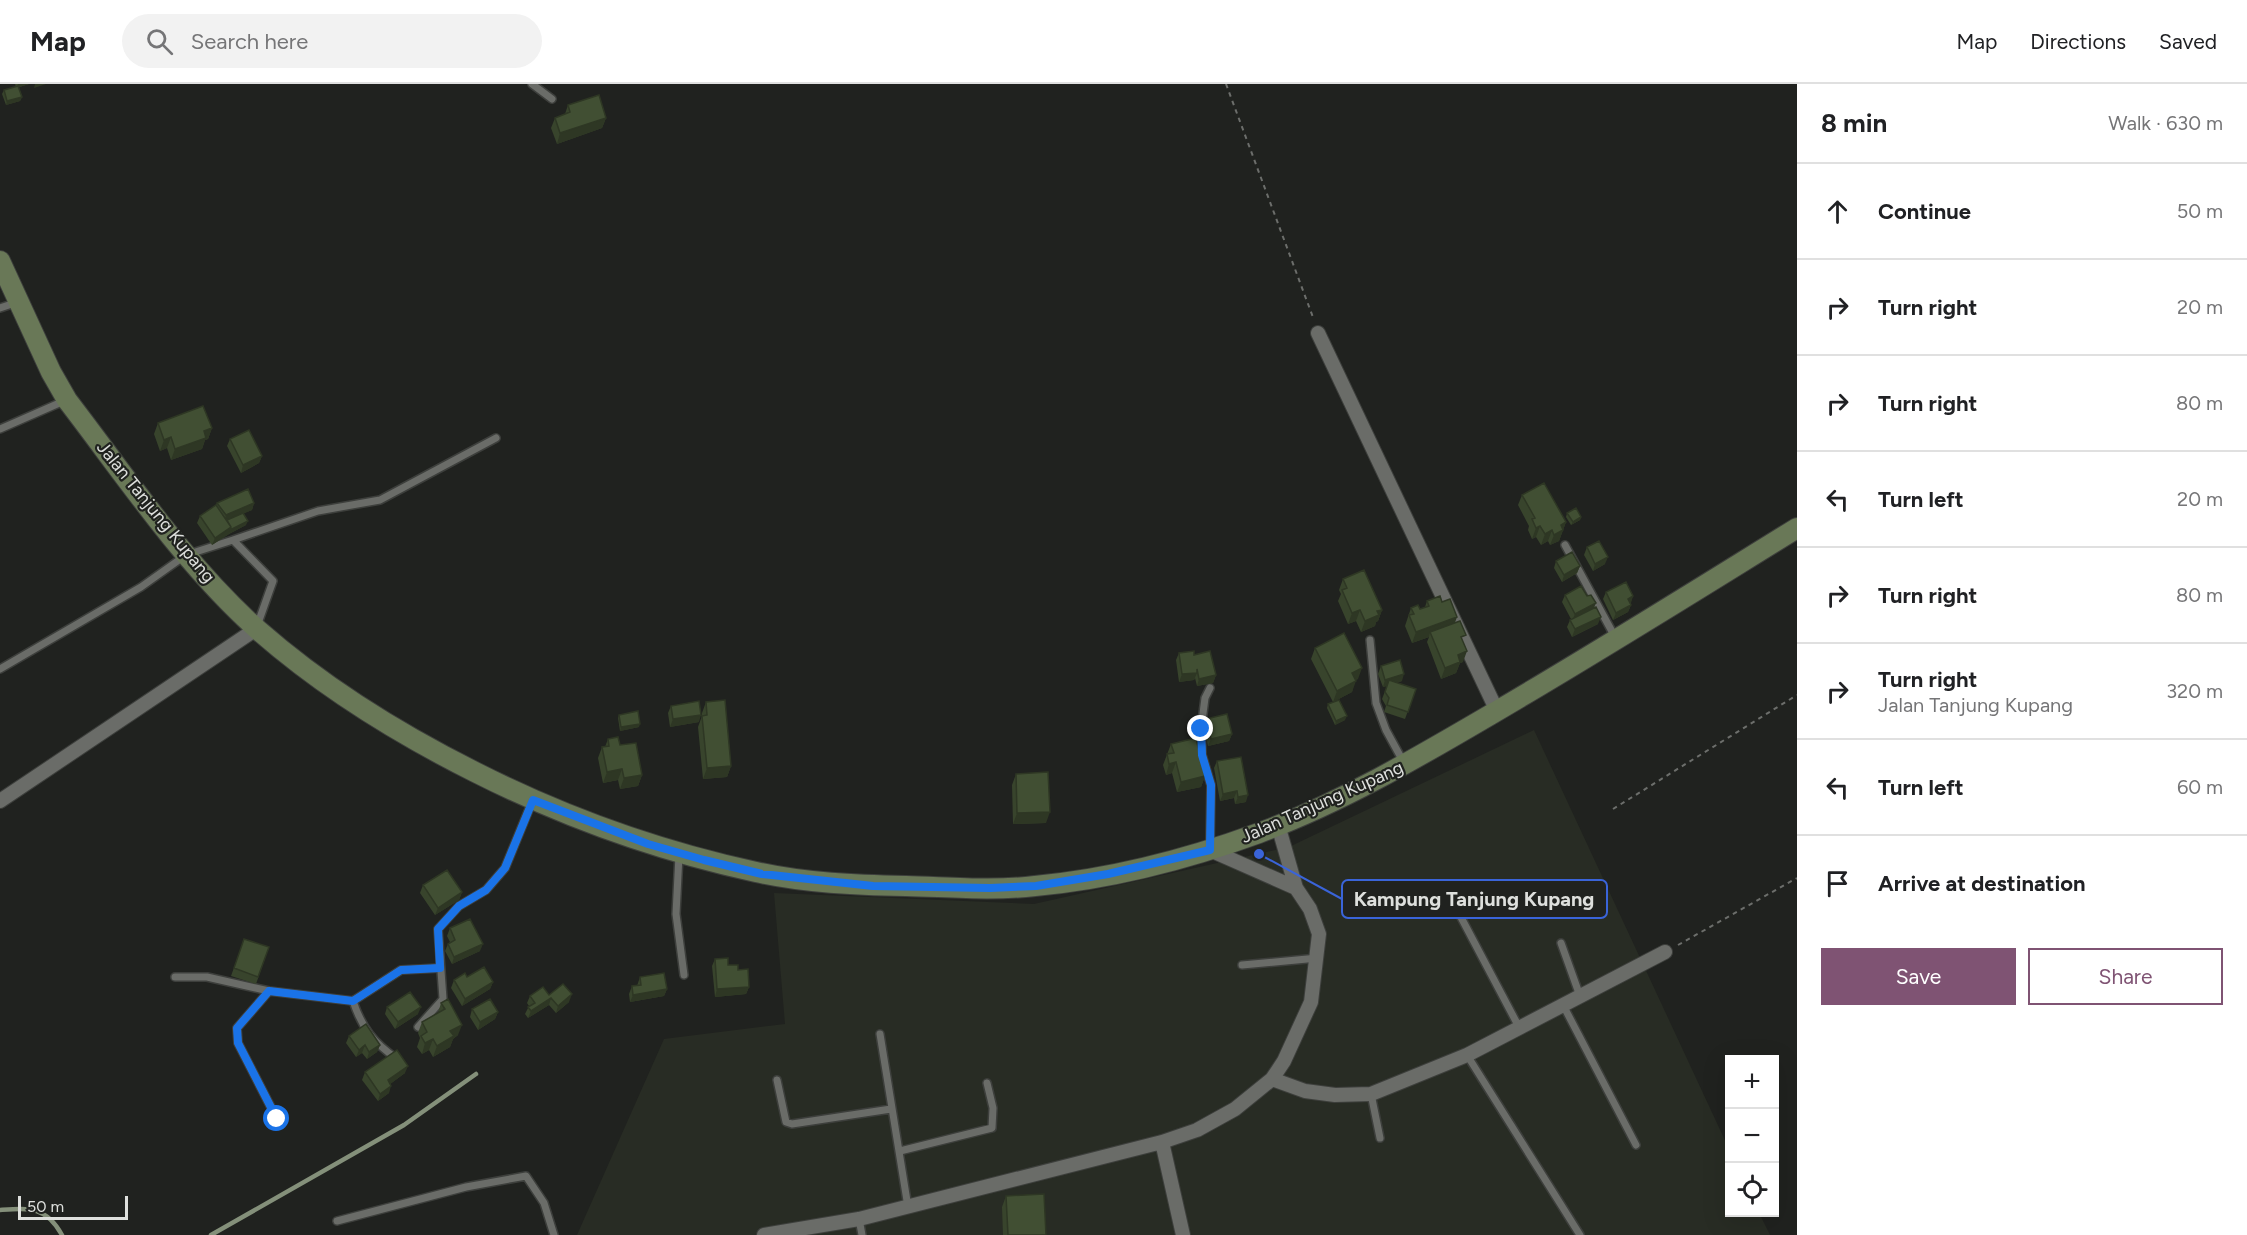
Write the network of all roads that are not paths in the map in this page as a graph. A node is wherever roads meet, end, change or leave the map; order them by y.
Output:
1 (532, 84) edge
2 (552, 99) dead end
3 (0, 261) edge
4 (9, 305) edge
5 (1318, 333) road end
6 (67, 400) junction
7 (0, 429) edge
8 (496, 438) dead end
9 (1797, 528) edge
10 (233, 540) junction
11 (1565, 545) dead end
12 (186, 555) junction
13 (256, 629) junction
14 (1616, 639) junction
15 (1370, 640) dead end
16 (0, 669) edge
17 (1210, 688) dead end
18 (1497, 711) junction
19 (1406, 765) junction
20 (533, 800) junction
21 (0, 801) edge
22 (1278, 825) junction
23 (1210, 850) junction
24 (679, 853) junction
25 (1445, 887) dead end
26 (1296, 888) junction
27 (1561, 943) dead end
28 (1665, 952) road end
29 (1318, 958) junction
30 (1242, 965) dead end
31 (440, 968) junction
32 (684, 975) dead end
33 (175, 977) dead end
34 (269, 991) junction
35 (1580, 996) junction
36 (353, 1001) junction
37 (1563, 1005) junction
38 (418, 1027) dead end
39 (1520, 1029) junction
40 (880, 1035) dead end
41 (1467, 1055) junction
42 (405, 1064) edge
43 (1272, 1079) junction
44 (777, 1080) dead end
45 (987, 1083) dead end
46 (1371, 1094) junction
47 (891, 1109) junction
48 (277, 1119) dead end
49 (1380, 1138) dead end
50 (1162, 1142) junction
51 (1636, 1145) dead end
52 (900, 1151) junction
53 (908, 1207) junction
54 (859, 1219) junction
55 (337, 1221) dead end
56 (554, 1235) edge
57 (764, 1235) edge
58 (862, 1235) edge
59 (1183, 1235) edge
60 (1580, 1235) edge

1 - 2 lane
3 - 4 main road, Jalan Tanjung Kupang
4 - 6 main road, Jalan Tanjung Kupang
5 - 18 street
6 - 7 lane
6 - 12 main road, Jalan Tanjung Kupang
8 - 10 lane
9 - 14 main road, Jalan Tanjung Kupang
10 - 12 lane
10 - 13 lane
11 - 14 lane
12 - 13 main road, Jalan Tanjung Kupang
12 - 16 lane
13 - 20 main road, Jalan Tanjung Kupang
13 - 21 street
14 - 18 main road, Jalan Tanjung Kupang
15 - 19 lane
17 - 23 lane
18 - 19 main road, Jalan Tanjung Kupang
19 - 22 main road, Jalan Tanjung Kupang
20 - 24 main road, Jalan Tanjung Kupang
20 - 31 lane
22 - 23 main road, Jalan Tanjung Kupang
22 - 26 street
23 - 24 main road, Jalan Tanjung Kupang
23 - 26 street
24 - 32 lane
25 - 39 lane
26 - 29 street
27 - 35 lane
28 - 35 street
29 - 30 lane
29 - 43 street
31 - 36 lane
31 - 38 lane
33 - 34 lane
34 - 36 lane
34 - 48 lane
35 - 37 street
36 - 42 lane
37 - 39 street
37 - 51 lane
39 - 41 street
40 - 47 lane
41 - 46 street
41 - 60 lane
43 - 46 street
43 - 50 street
44 - 47 lane
45 - 52 lane
46 - 49 lane
47 - 52 lane
50 - 53 street
50 - 59 street
52 - 53 lane
53 - 54 street
54 - 57 street
54 - 58 lane
55 - 56 lane

